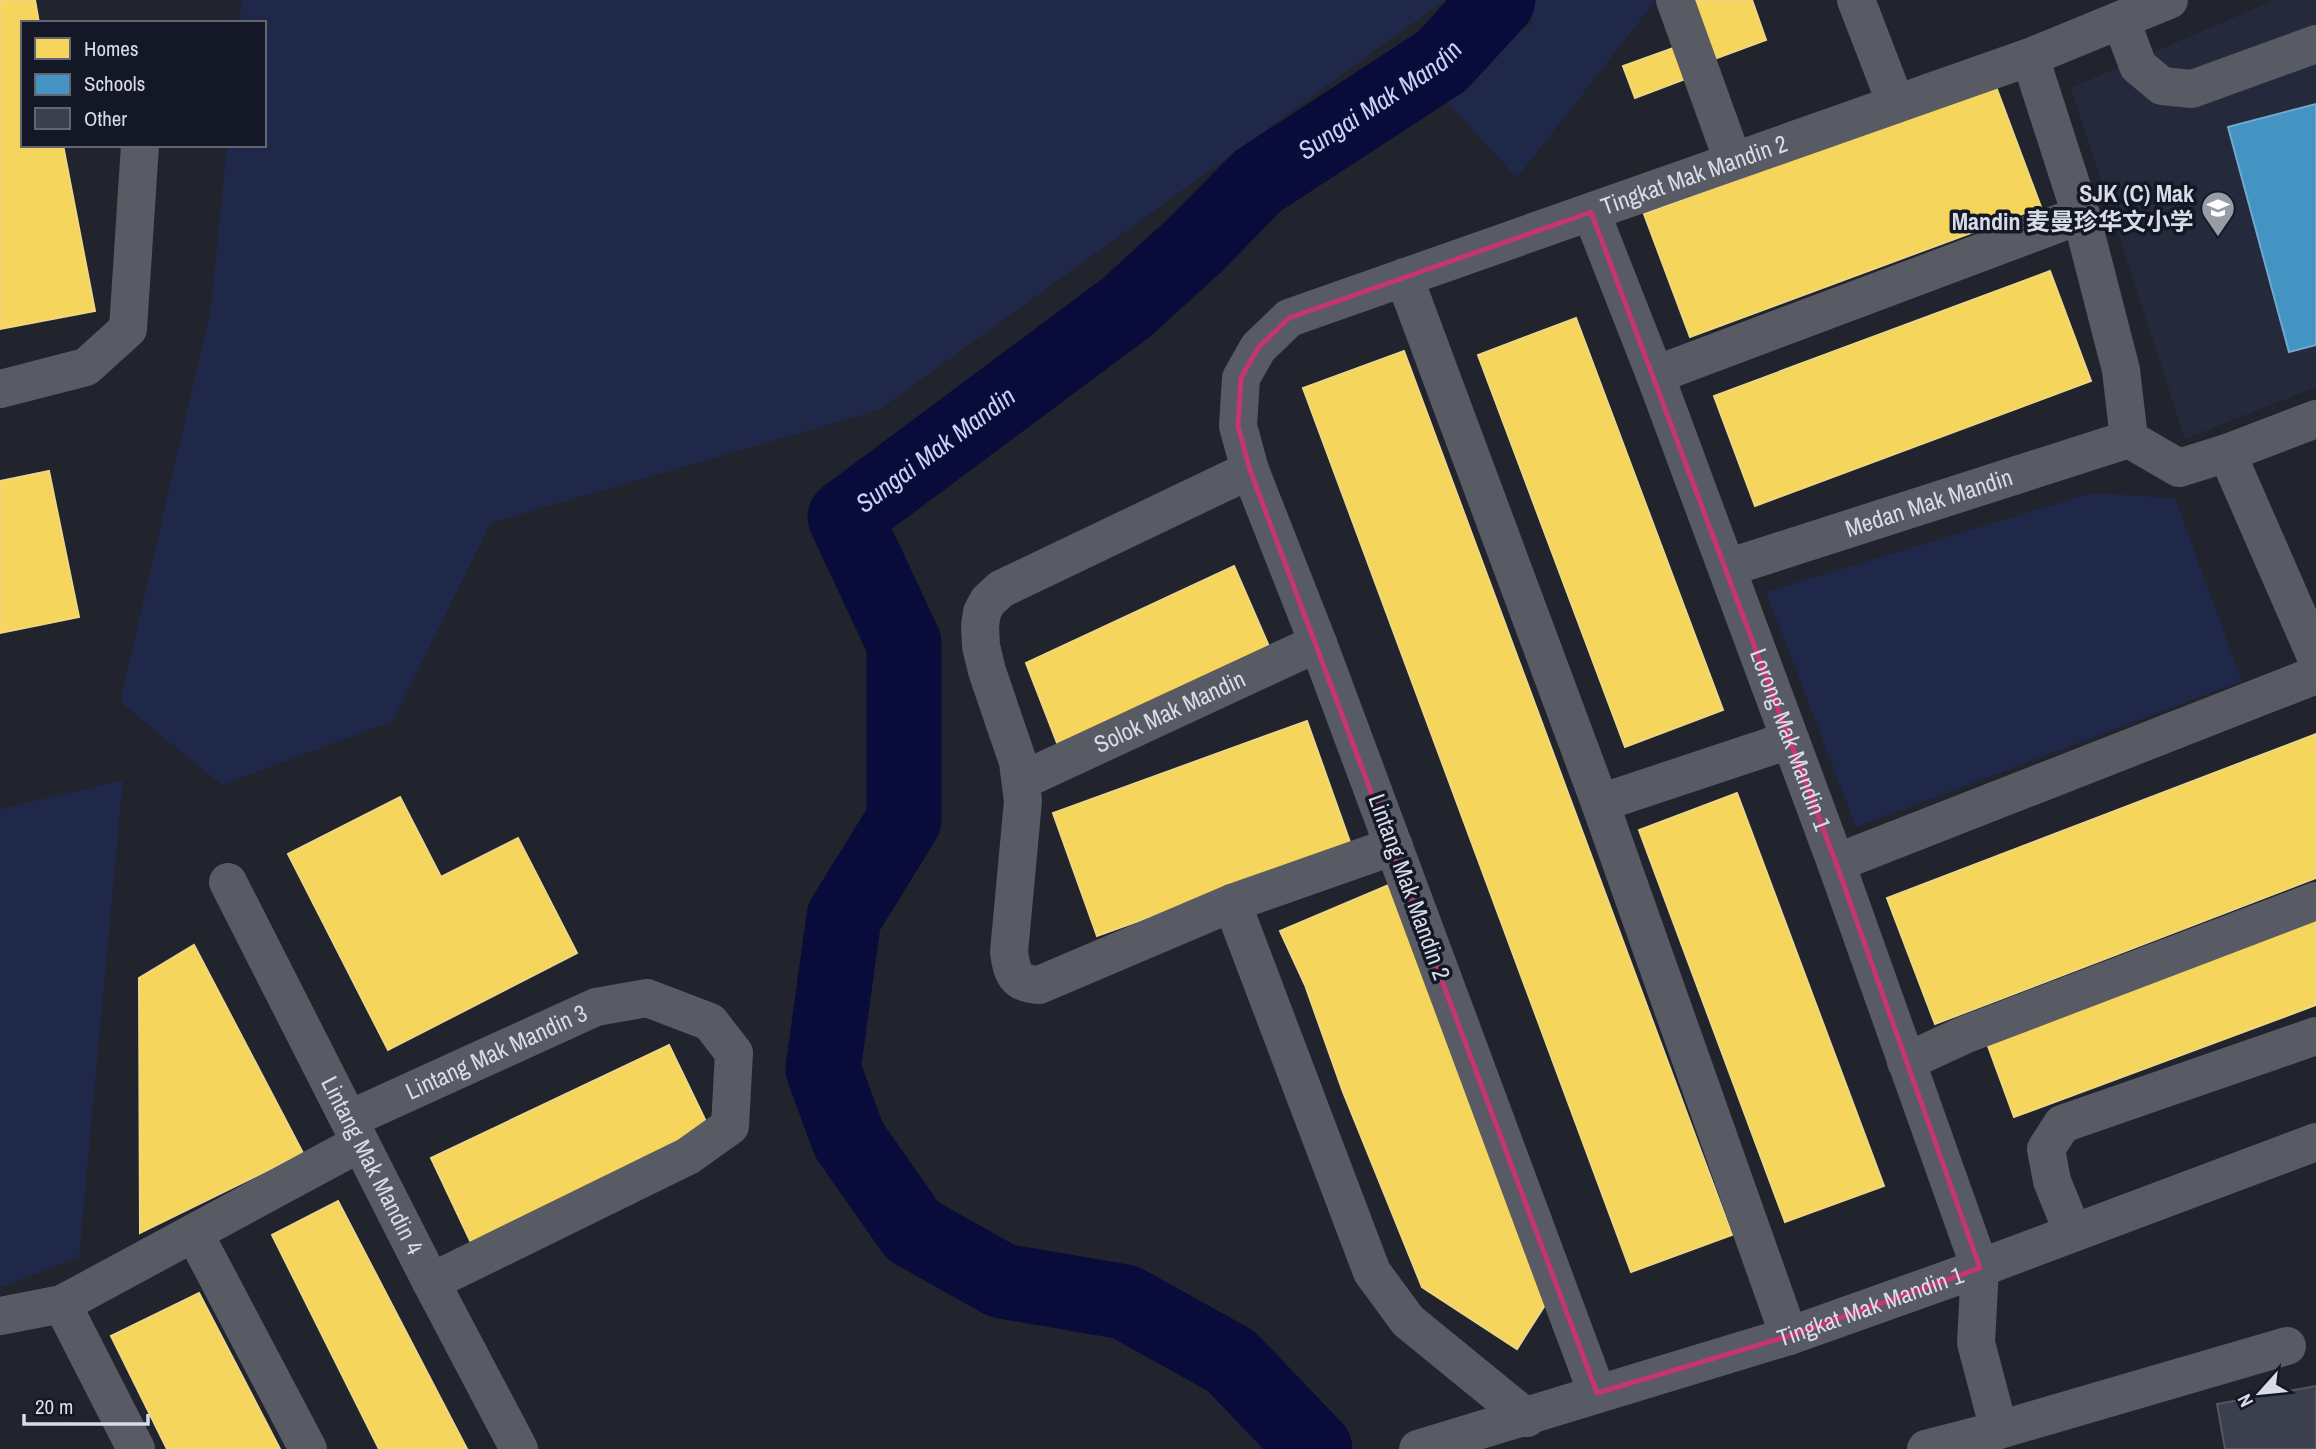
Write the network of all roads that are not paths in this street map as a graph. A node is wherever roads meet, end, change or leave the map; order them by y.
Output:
1 (1675, 0) edge
2 (1856, 0) edge
3 (2169, 0) edge
4 (2120, 20) junction
5 (2316, 44) edge
6 (2030, 57) junction
7 (1896, 104) junction
8 (140, 147) edge
9 (1732, 162) junction
10 (1591, 212) junction
11 (2081, 215) junction
12 (1404, 277) junction
13 (1655, 375) junction
14 (1241, 378) joint
15 (0, 389) edge
16 (2316, 419) edge
17 (2129, 439) junction
18 (2227, 453) junction
19 (1250, 470) junction
20 (1727, 568) junction
21 (1318, 643) junction
22 (2316, 657) edge
23 (2316, 676) edge
24 (1790, 740) junction
25 (1021, 781) junction
26 (1600, 803) junction
27 (1394, 846) junction
28 (1836, 863) junction
29 (228, 882) dead end
30 (2316, 901) edge
31 (1232, 904) junction
32 (2316, 1036) edge
33 (1906, 1062) junction
34 (355, 1131) junction
35 (2316, 1142) edge
36 (194, 1233) junction
37 (2073, 1233) junction
38 (1980, 1268) junction
39 (431, 1282) junction
40 (62, 1304) junction
41 (0, 1316) edge
42 (1789, 1336) junction
43 (2287, 1346) dead end
44 (1597, 1393) junction
45 (1527, 1418) junction
46 (1999, 1430) junction
47 (136, 1449) edge
48 (308, 1449) edge
49 (519, 1449) edge
50 (1418, 1449) edge
51 (1926, 1449) edge

1 - 9 street
2 - 7 street
3 - 4 street, Tingkat Mak Mandin 2
4 - 5 street
4 - 6 street, Tingkat Mak Mandin 2
6 - 7 street, Tingkat Mak Mandin 2
6 - 11 street
7 - 9 street, Tingkat Mak Mandin 2
8 - 15 street
9 - 10 street, Tingkat Mak Mandin 2
10 - 12 street, Tingkat Mak Mandin 2
10 - 13 street, Lorong Mak Mandin 1
11 - 13 street
11 - 17 street
12 - 14 street, Tingkat Mak Mandin 2
12 - 26 street
13 - 20 street, Lorong Mak Mandin 1
14 - 19 street, Lintang Mak Mandin 2
16 - 18 street
17 - 18 street
17 - 20 street, Medan Mak Mandin
18 - 22 street
19 - 21 street, Lintang Mak Mandin 2
19 - 25 street
20 - 24 street, Lorong Mak Mandin 1
21 - 25 street, Solok Mak Mandin
21 - 27 street, Lintang Mak Mandin 2
23 - 28 street
24 - 26 street
24 - 28 street, Lorong Mak Mandin 1
25 - 31 street
26 - 42 street
27 - 31 street
27 - 44 street, Lintang Mak Mandin 2
28 - 33 street, Lorong Mak Mandin 1
29 - 34 street, Lintang Mak Mandin 4
30 - 33 street
31 - 45 street
32 - 37 street
33 - 38 street, Lorong Mak Mandin 1
34 - 36 street, Lintang Mak Mandin 3
34 - 39 street, Lintang Mak Mandin 4
34 - 39 street, Lintang Mak Mandin 3
35 - 37 street, Tingkat Mak Mandin 1
36 - 40 street, Lintang Mak Mandin 3
36 - 48 street
37 - 38 street, Tingkat Mak Mandin 1
38 - 42 street, Tingkat Mak Mandin 1
38 - 46 street
39 - 49 street, Lintang Mak Mandin 4
40 - 41 street, Lintang Mak Mandin 3
40 - 47 street
42 - 44 street, Tingkat Mak Mandin 1
43 - 46 street
44 - 45 street, Tingkat Mak Mandin 1
45 - 50 street, Tingkat Mak Mandin 1
46 - 51 street

